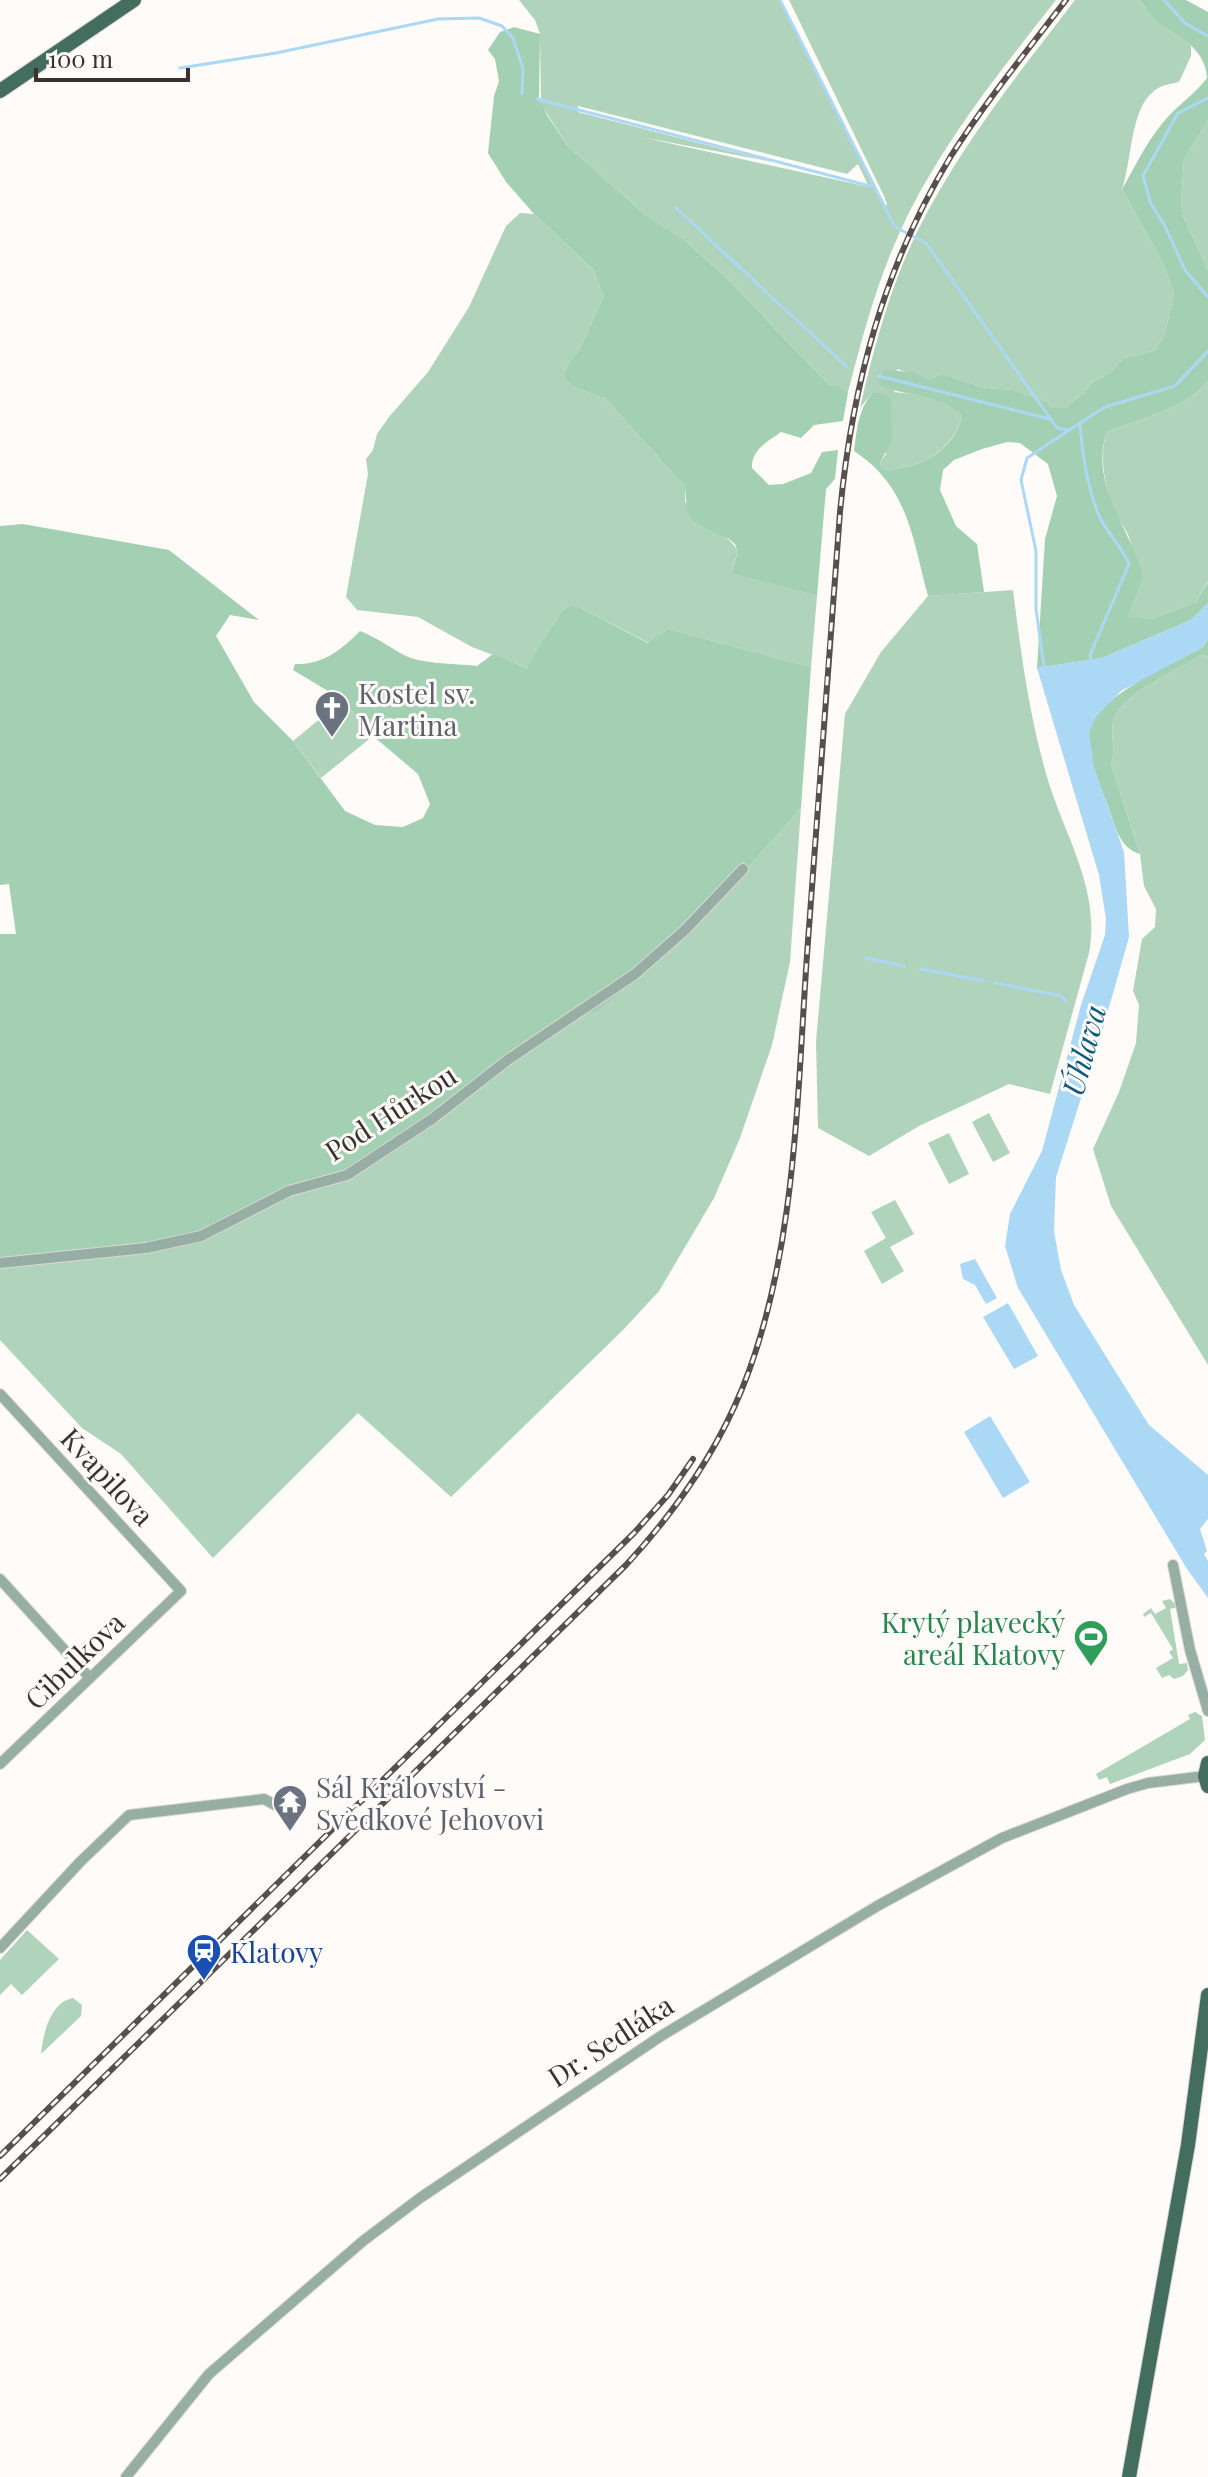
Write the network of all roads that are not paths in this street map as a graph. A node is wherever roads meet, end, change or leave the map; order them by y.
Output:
1 (134, 0) edge
2 (0, 91) edge
3 (743, 869) dead end
4 (0, 1263) edge
5 (0, 1394) edge
6 (1173, 1565) dead end
7 (0, 1579) edge
8 (181, 1591) joint
9 (90, 1678) junction
10 (1208, 1711) edge
11 (2, 1758) edge
12 (1207, 1775) edge
13 (275, 1805) dead end
14 (0, 1948) edge
15 (1208, 1995) edge
16 (126, 2477) edge
17 (1129, 2477) edge

1 - 2 main road
3 - 4 street, Pod Hůrkou
5 - 8 street, Kvapilova
6 - 10 street
7 - 9 street
8 - 9 street, Cibulkova
9 - 11 street, Cibulkova
12 - 16 street, Dr. Sedláka
13 - 14 street
15 - 17 main road

